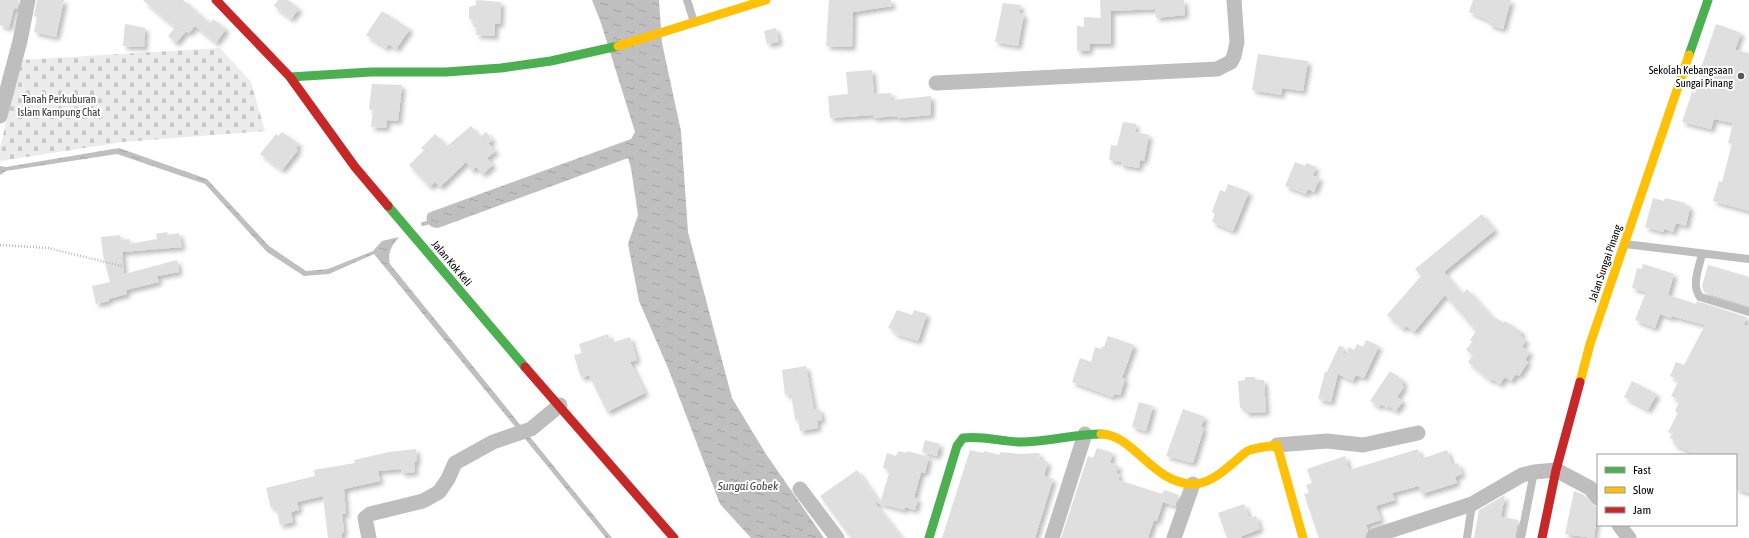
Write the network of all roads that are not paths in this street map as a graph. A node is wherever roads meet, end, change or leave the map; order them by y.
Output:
1 (28, 0) edge
2 (216, 0) edge
3 (687, 0) edge
4 (766, 0) edge
5 (1234, 0) edge
6 (1708, 0) edge
7 (694, 23) junction
8 (290, 77) junction
9 (936, 83) dead end
10 (0, 116) edge
11 (1624, 244) junction
12 (1702, 254) junction
13 (1749, 259) edge
14 (1749, 312) edge
15 (560, 405) junction
16 (1418, 433) dead end
17 (1085, 434) junction
18 (1277, 445) junction
19 (1556, 470) junction
20 (1534, 472) junction
21 (1194, 484) junction
22 (800, 489) dead end
23 (1597, 497) edge
24 (1472, 504) junction
25 (1620, 526) edge
26 (1374, 536) dead end
27 (369, 538) edge
28 (674, 538) edge
29 (837, 538) edge
30 (929, 538) edge
31 (1052, 538) edge
32 (1174, 538) edge
33 (1303, 538) edge
34 (1467, 538) edge
35 (1522, 538) edge
36 (1542, 538) edge
37 (1630, 538) edge

1 - 10 street
2 - 8 street, Jalan Kok Keli
3 - 7 lane
4 - 7 street
5 - 9 street
6 - 11 street, Jalan Sungai Pinang
7 - 8 street
8 - 15 street, Jalan Kok Keli
11 - 12 lane
11 - 19 street, Jalan Sungai Pinang
12 - 13 lane
12 - 14 lane
15 - 27 street
15 - 28 street, Jalan Kok Keli
16 - 18 street
17 - 21 street
17 - 30 street
17 - 31 street
18 - 21 street
18 - 33 street
19 - 20 street
19 - 23 street
19 - 36 street, Jalan Sungai Pinang
20 - 24 street
20 - 35 lane
21 - 32 street
22 - 29 street
24 - 26 street
24 - 34 lane
25 - 37 street

